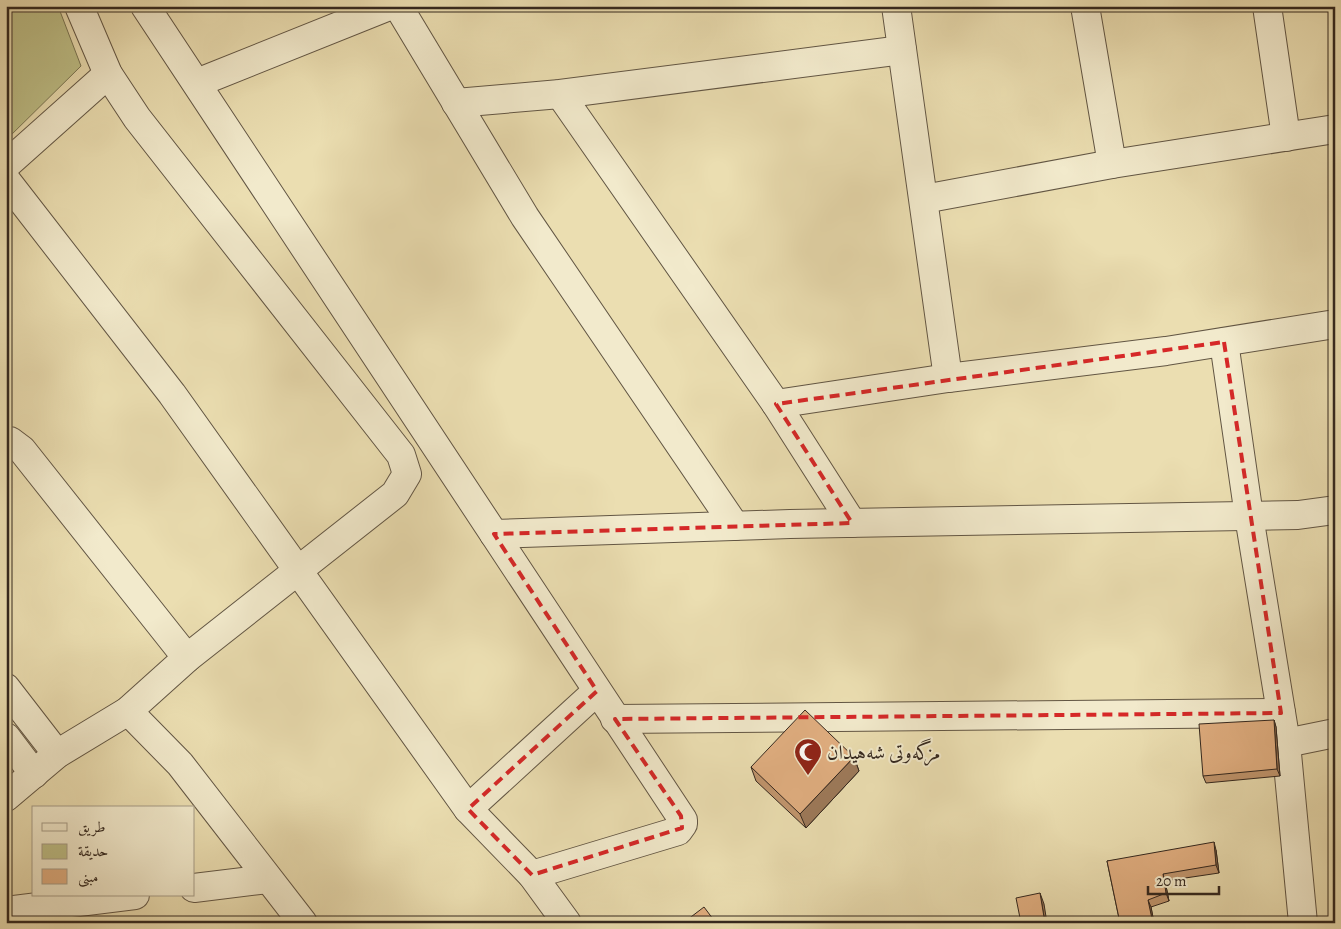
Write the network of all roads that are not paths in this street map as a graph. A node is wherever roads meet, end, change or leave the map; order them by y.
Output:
1 (79, 6) edge
2 (145, 6) edge
3 (390, 6) edge
4 (398, 6) edge
5 (896, 6) edge
6 (1085, 6) edge
7 (1266, 6) edge
8 (902, 50) junction
9 (108, 74) junction
10 (197, 83) junction
11 (560, 94) junction
12 (456, 103) junction
13 (1335, 129) edge
14 (1286, 137) junction
15 (6, 164) edge
16 (1112, 164) junction
17 (6, 180) edge
18 (924, 199) junction
19 (1335, 324) edge
20 (1224, 342) junction
21 (948, 378) junction
22 (776, 404) junction
23 (6, 442) edge
24 (1335, 510) edge
25 (1248, 516) junction
26 (852, 523) junction
27 (735, 526) junction
28 (494, 534) junction
29 (300, 571) junction
30 (187, 658) junction
31 (6, 688) edge
32 (597, 692) junction
33 (128, 711) junction
34 (1281, 713) junction
35 (615, 719) junction
36 (1335, 733) edge
37 (6, 737) edge
38 (1286, 743) junction
39 (58, 754) junction
40 (34, 774) junction
41 (6, 796) edge
42 (468, 809) junction
43 (532, 875) junction
44 (268, 879) junction
45 (195, 888) edge
46 (127, 896) edge
47 (6, 911) edge
48 (303, 923) edge
49 (567, 923) edge
50 (1303, 923) edge

1 - 9 street
2 - 10 street
3 - 10 street
4 - 12 street
5 - 8 street
6 - 16 street
7 - 14 street
8 - 11 street
8 - 18 street
9 - 15 street
9 - 29 street
10 - 28 street
11 - 12 street
11 - 22 street
12 - 27 street
13 - 14 street
14 - 16 street
16 - 18 street
17 - 29 street
18 - 21 street
19 - 20 street
20 - 21 street
20 - 25 street
21 - 22 street
22 - 26 street
23 - 30 street
24 - 25 street
25 - 26 street
25 - 34 street
26 - 27 street
27 - 28 street
28 - 32 street
29 - 30 street
29 - 42 street
30 - 33 street
31 - 39 street
32 - 35 street
32 - 42 street
33 - 39 street
33 - 44 street
34 - 35 street
34 - 38 street
35 - 43 street
36 - 38 street
37 - 40 street
38 - 50 street
39 - 40 street
40 - 41 street
42 - 43 street
43 - 49 street
44 - 45 street
44 - 48 street
46 - 47 street

